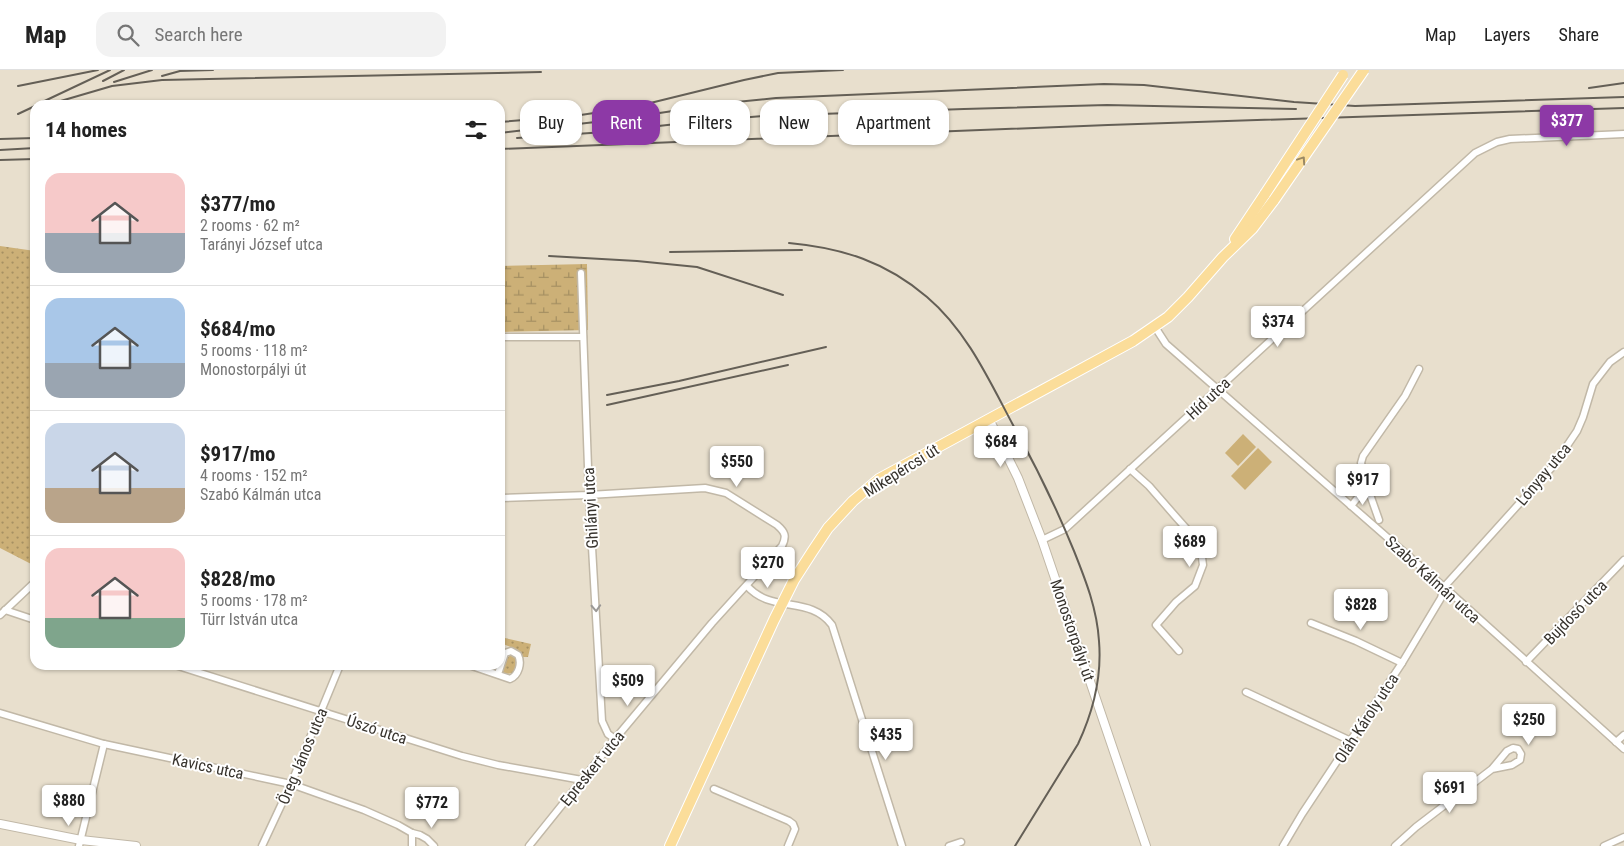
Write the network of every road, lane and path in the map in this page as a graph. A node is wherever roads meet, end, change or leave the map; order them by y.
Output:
1 (1364, 70) edge
2 (1345, 72) edge
3 (1624, 134) edge
4 (1223, 257) junction
5 (581, 273) dead end
6 (1156, 327) junction
7 (505, 337) edge
8 (582, 337) junction
9 (1624, 352) edge
10 (1419, 369) dead end
11 (1218, 389) junction
12 (988, 420) junction
13 (1130, 469) junction
14 (1367, 486) junction
15 (589, 495) junction
16 (505, 498) edge
17 (1351, 506) junction
18 (1379, 520) dead end
19 (1042, 540) junction
20 (1624, 560) edge
21 (747, 586) junction
22 (30, 587) edge
23 (1444, 587) junction
24 (782, 604) junction
25 (2, 613) edge
26 (30, 619) edge
27 (1311, 623) dead end
28 (1179, 651) dead end
29 (1526, 662) junction
30 (1402, 663) junction
31 (191, 670) edge
32 (338, 670) edge
33 (485, 670) edge
34 (498, 674) dead end
35 (1246, 692) dead end
36 (321, 712) junction
37 (0, 713) edge
38 (1624, 735) edge
39 (614, 739) junction
40 (1351, 741) junction
41 (1616, 742) junction
42 (104, 744) junction
43 (1624, 749) edge
44 (1492, 769) dead end
45 (582, 780) junction
46 (292, 784) junction
47 (714, 789) dead end
48 (0, 824) edge
49 (412, 833) junction
50 (1624, 837) edge
51 (960, 842) dead end
52 (80, 843) edge
53 (136, 846) edge
54 (262, 846) edge
55 (412, 846) edge
56 (434, 846) edge
57 (529, 846) edge
58 (670, 846) edge
59 (788, 846) edge
60 (902, 846) edge
61 (949, 846) edge
62 (1146, 846) edge
63 (1283, 846) edge
64 (1395, 846) edge
65 (1604, 846) edge

4 -> 1 main road, bridge
2 - 4 main road, bridge
3 - 11 street, Híd utca
4 - 6 main road, Mikepércsi út
5 - 8 street, Ghilányi utca
6 - 11 street, Szabó Kálmán utca
6 - 12 main road, Mikepércsi út
7 - 8 street
8 - 15 street, Ghilányi utca
9 - 23 street, Lónyay utca
10 - 14 street
11 - 13 street, Híd utca
11 - 17 street, Szabó Kálmán utca
12 - 19 street, Monostorpályi út
12 - 24 main road, Mikepércsi út
13 - 19 street, Híd utca
13 - 28 street
14 - 17 street
14 - 18 street
15 - 16 street
15 - 21 street, Epreskert utca
15 -> 39 street, Ghilányi utca
17 - 23 street, Szabó Kálmán utca
19 - 62 street, Monostorpályi út
20 - 29 street, Bujdosó utca
21 - 24 street
21 - 39 street, Epreskert utca
22 - 25 street
23 - 29 street, Szabó Kálmán utca
23 - 30 street, Oláh Károly utca
24 - 58 main road, Mikepércsi út
24 - 60 street
25 - 26 street
27 - 30 street
29 - 41 street, Szabó Kálmán utca
30 - 40 street, Oláh Károly utca
31 - 36 street, Úszó utca
32 - 36 street, Öreg János utca
33 - 34 street
35 - 40 street
36 - 45 street, Úszó utca
36 - 46 street, Öreg János utca
37 - 42 street, Kavics utca
38 - 41 street
39 - 45 street, Epreskert utca
40 - 63 street, Oláh Károly utca
41 - 43 street, Szabó Kálmán utca
42 - 46 street, Kavics utca
42 - 52 street
44 - 64 street
45 - 57 street, Epreskert utca
46 - 49 street, Kavics utca
46 - 54 street, Öreg János utca
47 - 59 street
48 - 52 street
49 - 55 street
49 - 56 street, Kavics utca
50 - 65 street
51 - 61 street
52 - 53 street

